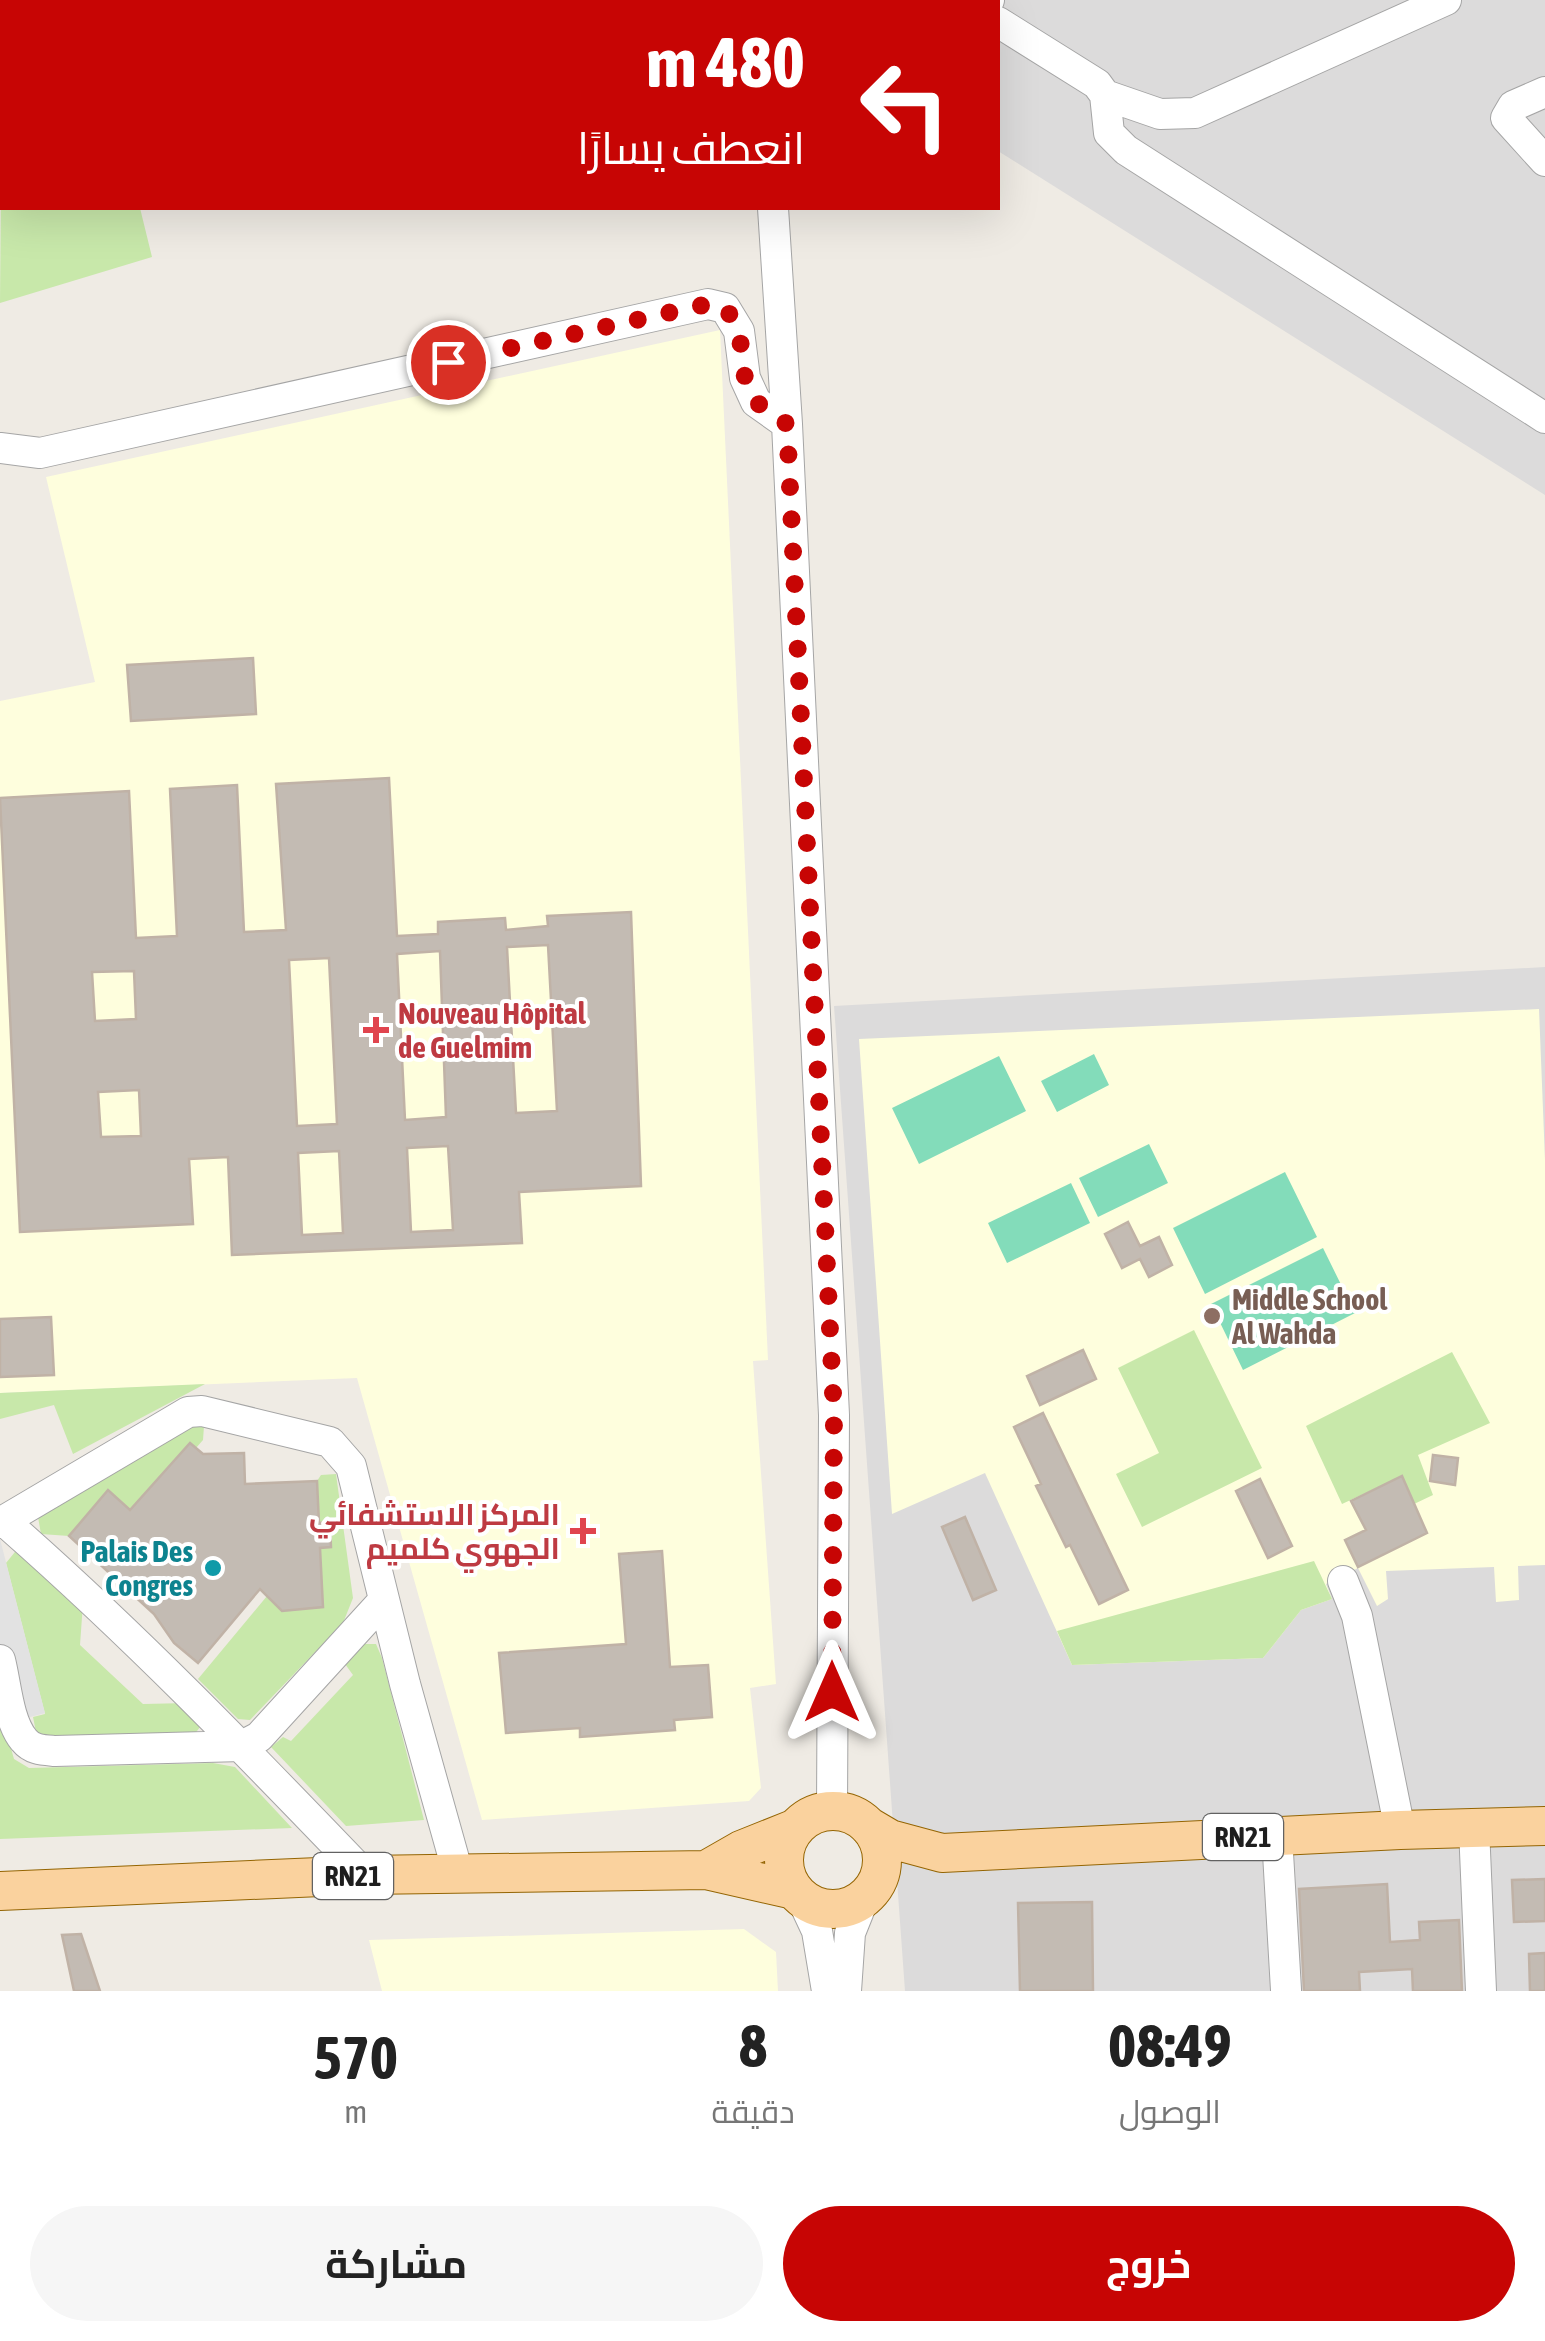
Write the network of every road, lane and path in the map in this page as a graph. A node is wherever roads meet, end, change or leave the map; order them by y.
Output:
1 (1446, 0) edge
2 (1000, 23) edge
3 (1545, 92) edge
4 (1105, 95) junction
5 (1545, 161) edge
6 (774, 210) edge
7 (1545, 418) edge
8 (787, 424) junction
9 (0, 448) edge
10 (2, 1522) edge
11 (1343, 1582) dead end
12 (384, 1600) junction
13 (0, 1660) edge
14 (242, 1746) junction
15 (832, 1811) junction
16 (868, 1826) junction
17 (1545, 1826) edge
18 (796, 1828) junction
19 (1474, 1828) junction
20 (1400, 1830) junction
21 (1277, 1836) junction
22 (942, 1853) junction
23 (706, 1870) junction
24 (458, 1873) junction
25 (364, 1875) junction
26 (0, 1891) edge
27 (798, 1895) junction
28 (868, 1895) junction
29 (1286, 1990) edge
30 (826, 1991) edge
31 (846, 1991) edge
32 (1481, 1991) edge

1 - 4 street
2 - 4 street
3 - 5 street
4 - 7 street
6 - 8 street
8 - 9 street
8 - 15 street
10 - 12 street
10 - 14 street
11 - 20 street
12 - 14 street
12 - 24 street
13 - 14 street
14 - 25 street
15 - 16 main road, RN21
15 - 18 main road, RN21
16 - 22 main road, RN21
16 - 28 main road
17 - 19 main road, RN21
18 - 23 main road, RN21
18 - 27 main road
19 - 20 main road, RN21
19 - 32 street
20 - 21 main road, RN21
21 - 22 main road, RN21
21 - 29 street
22 - 28 main road, RN21
23 - 24 main road, RN21
23 - 27 main road, RN21
24 - 25 main road, RN21
25 - 26 main road, RN21
27 - 28 main road, RN21
27 - 30 street
28 - 31 street

